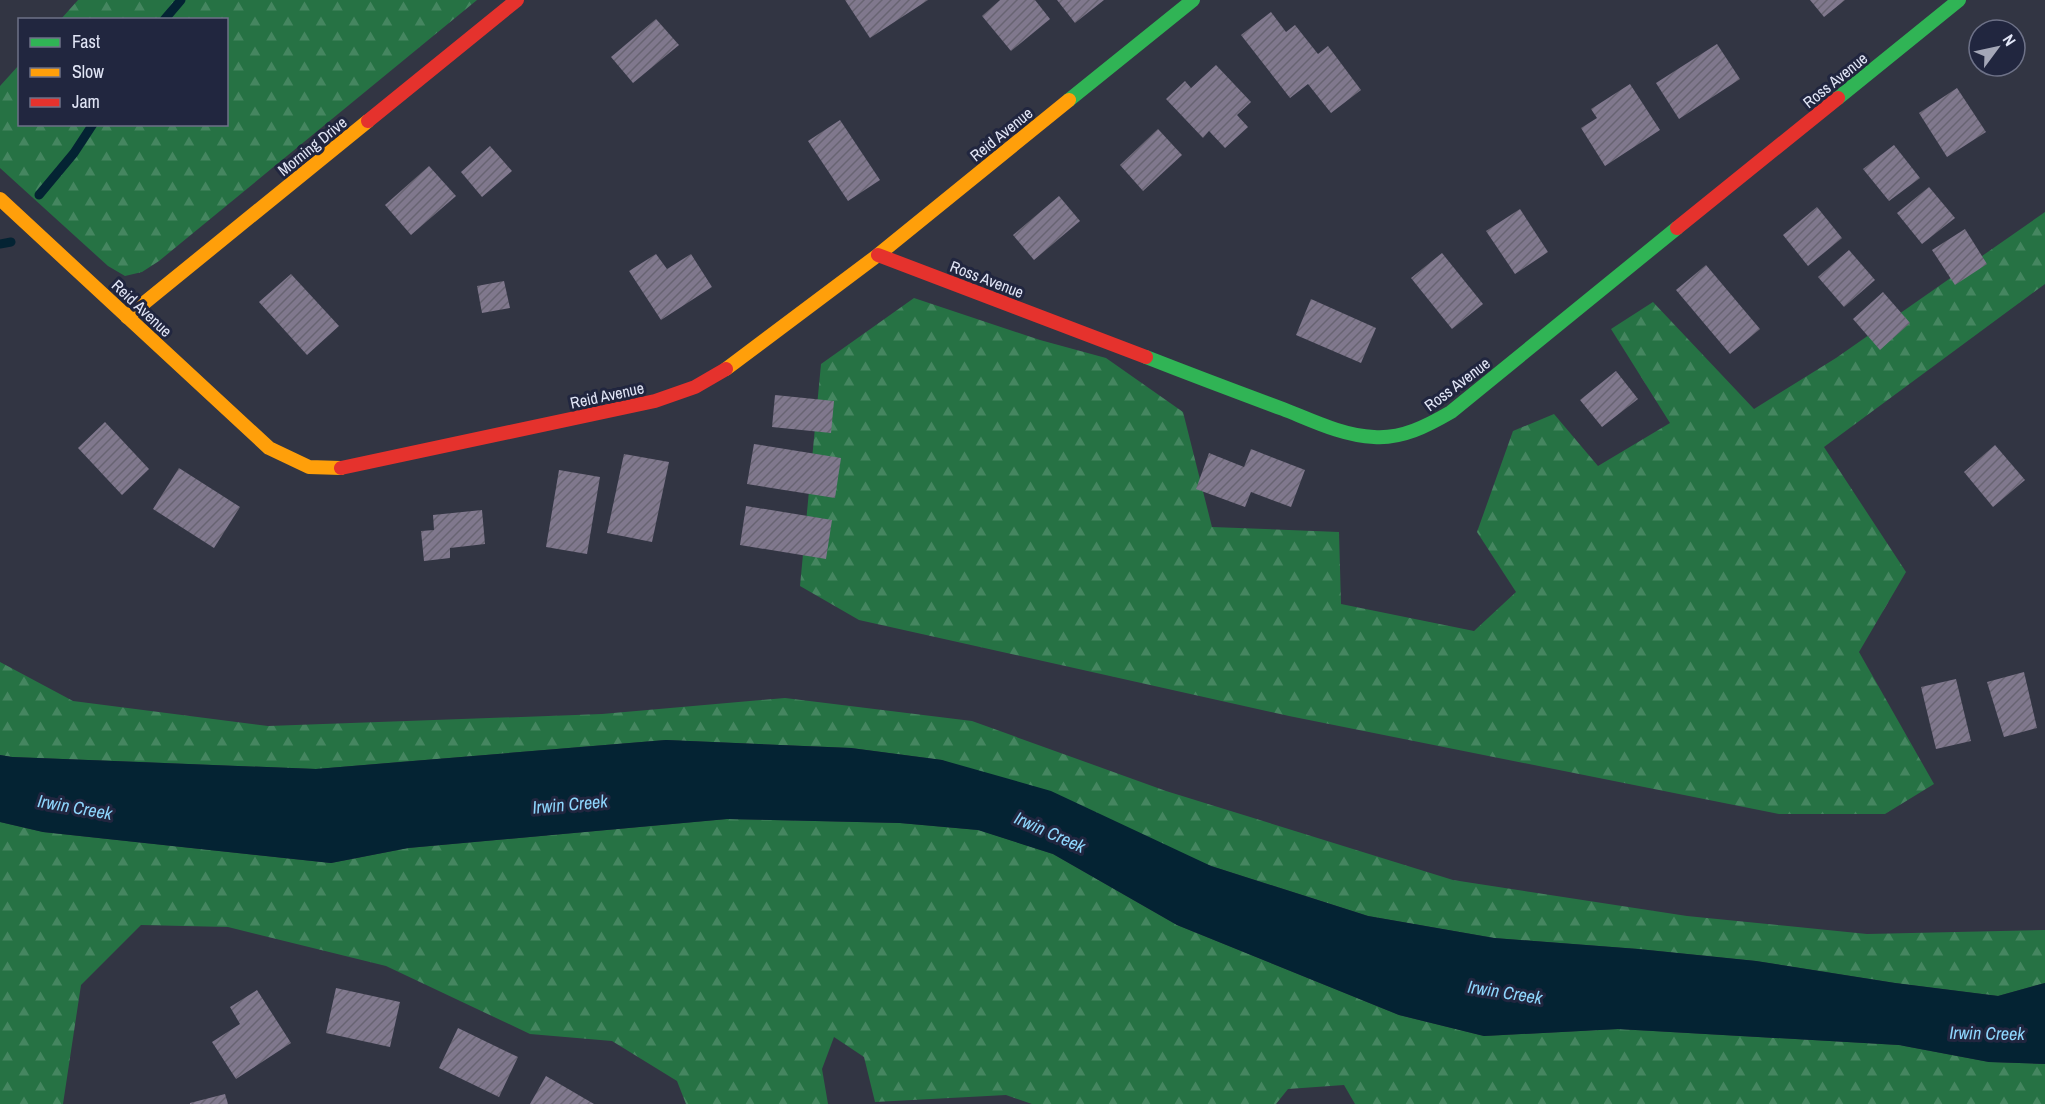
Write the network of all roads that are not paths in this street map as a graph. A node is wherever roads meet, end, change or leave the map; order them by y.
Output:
1 (517, 0) edge
2 (1193, 0) edge
3 (1959, 0) edge
4 (0, 199) edge
5 (878, 255) junction
6 (127, 317) junction

1 - 6 street, Morning Drive
2 - 5 street, Reid Avenue
3 - 5 street, Ross Avenue
4 - 6 street, Reid Avenue
5 - 6 street, Reid Avenue

